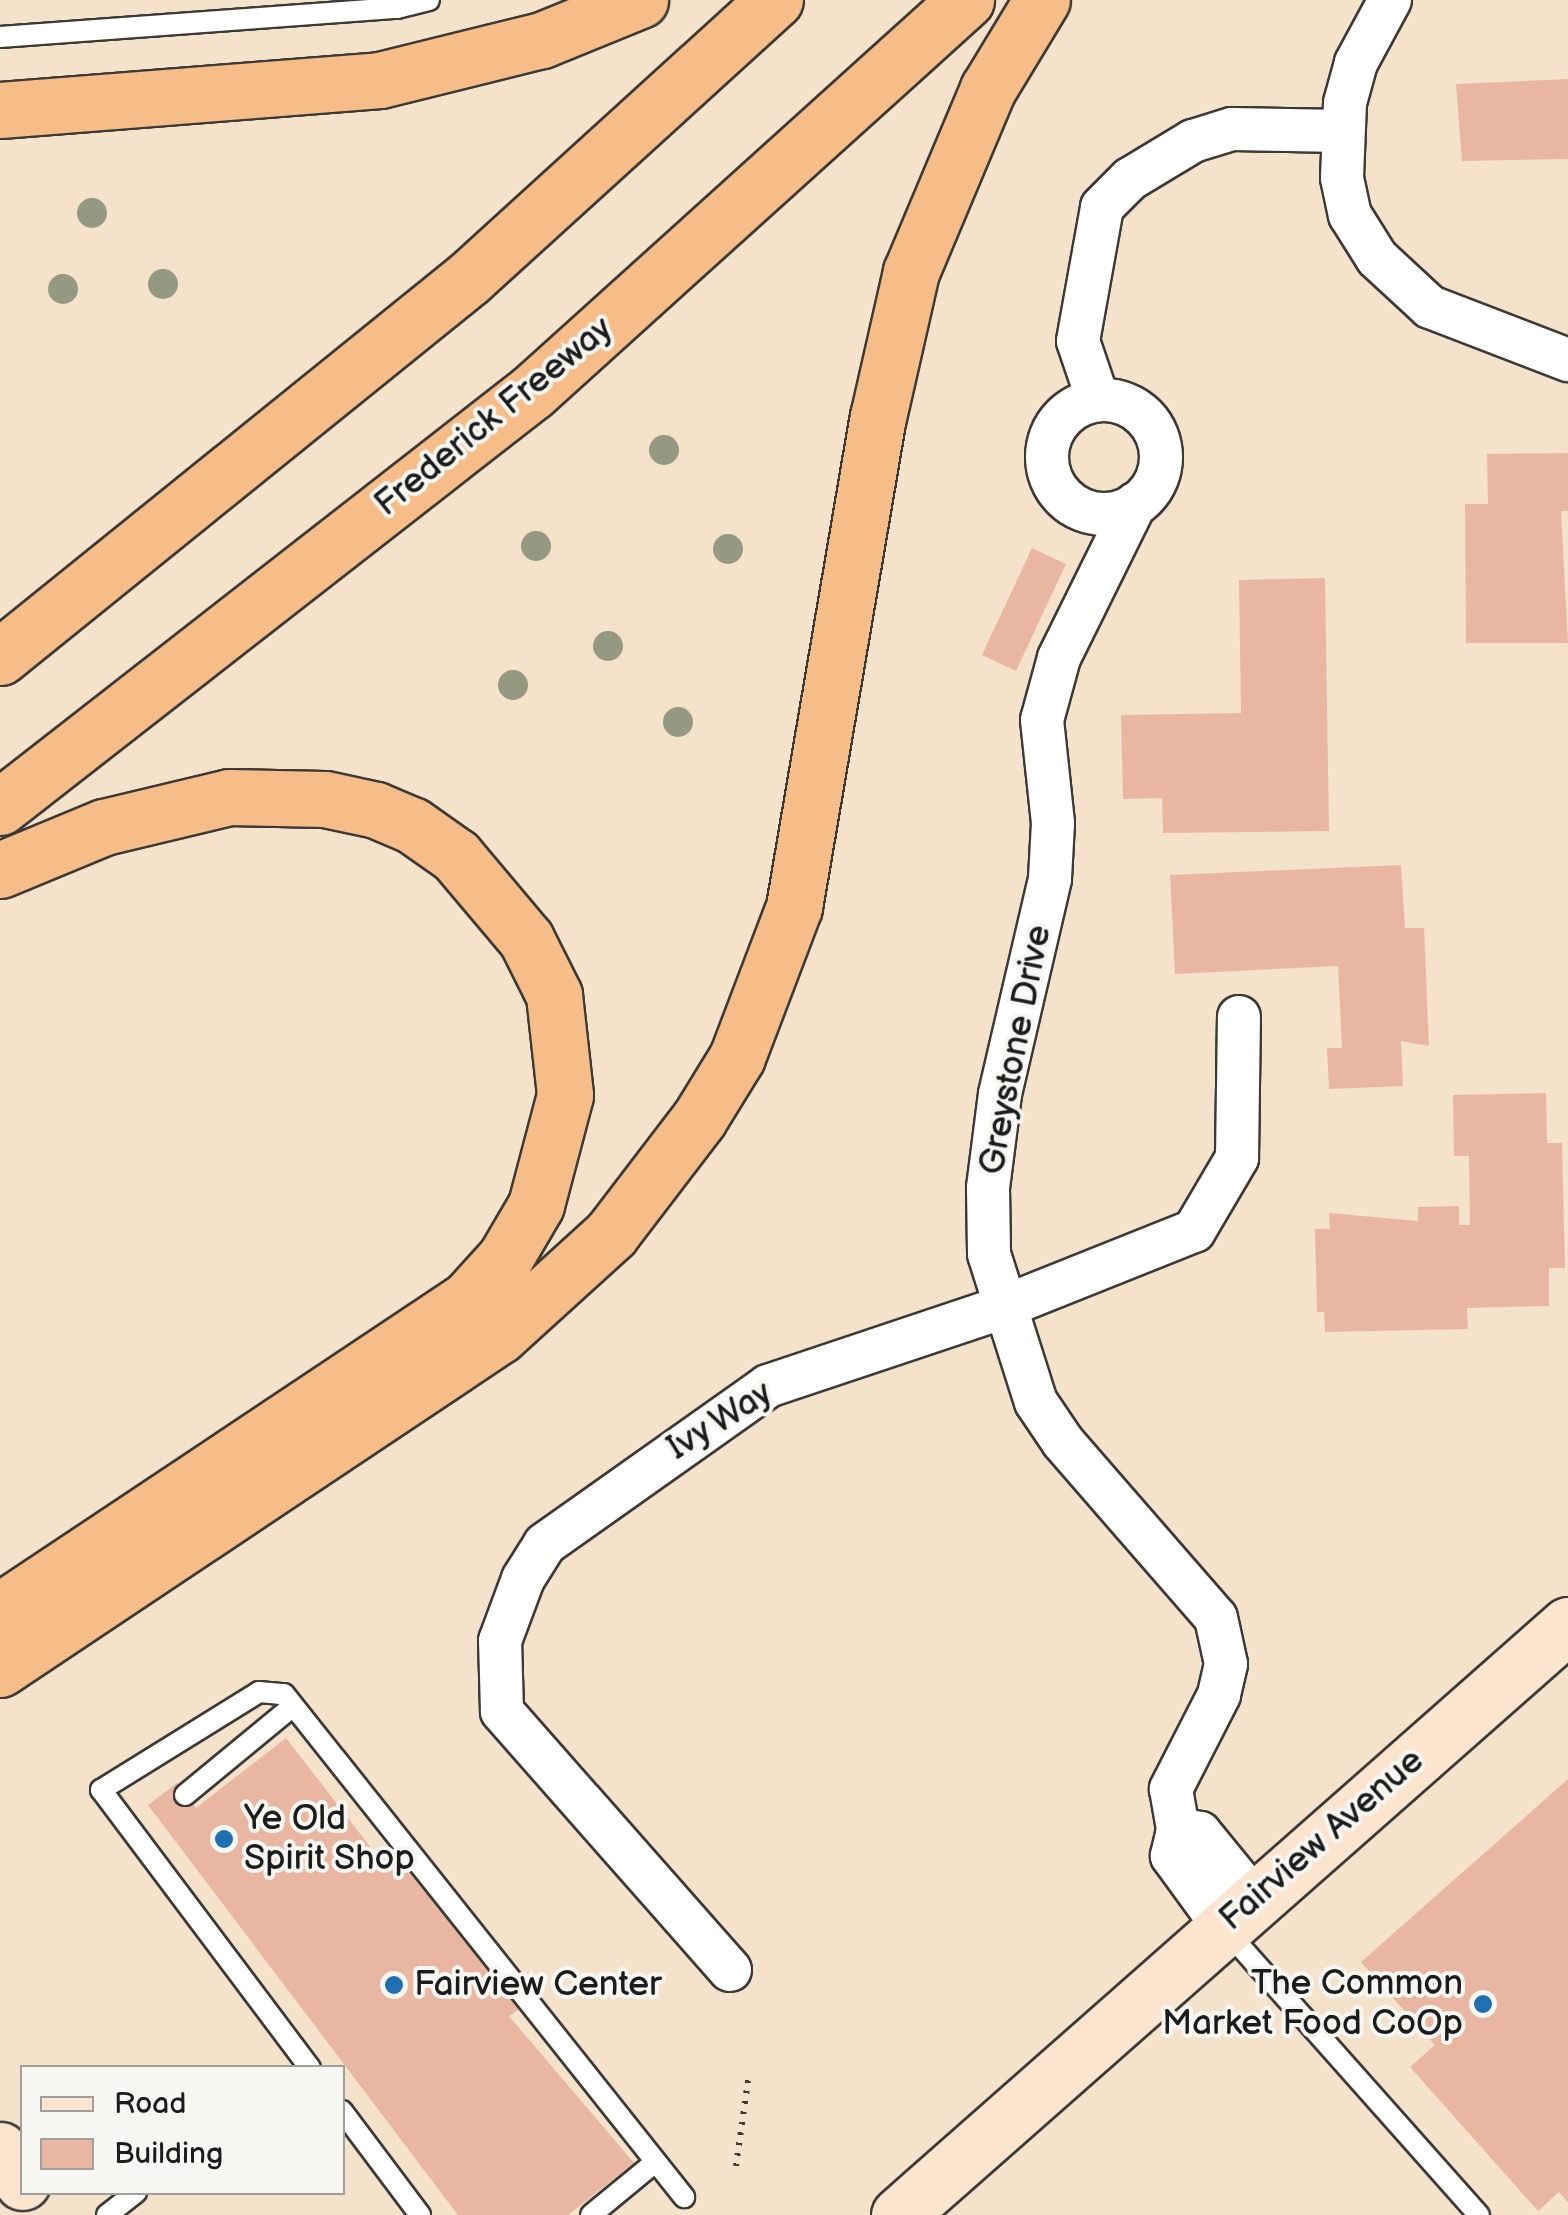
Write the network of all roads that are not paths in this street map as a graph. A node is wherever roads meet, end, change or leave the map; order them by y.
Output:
1 (428, 0) edge
2 (640, 0) edge
3 (775, 0) edge
4 (966, 0) edge
5 (1042, 0) edge
6 (1390, 0) edge
7 (0, 38) edge
8 (0, 110) edge
9 (1342, 131) junction
10 (1568, 360) edge
11 (1098, 400) junction
12 (1135, 504) junction
13 (0, 657) edge
14 (0, 807) edge
15 (0, 870) edge
16 (1239, 1016) dead end
17 (1001, 1308) junction
18 (0, 1611) edge
19 (1568, 1626) edge
20 (0, 1669) edge
21 (294, 1706) junction
22 (185, 1795) dead end
23 (1238, 1912) junction
24 (730, 1970) dead end
25 (304, 2065) edge
26 (345, 2115) edge
27 (0, 2150) edge
28 (654, 2163) junction
29 (20, 2179) edge
30 (132, 2195) edge
31 (684, 2197) dead end
32 (108, 2215) edge
33 (420, 2215) edge
34 (591, 2215) edge
35 (898, 2215) edge
36 (1480, 2215) edge

1 - 7 lane
2 - 8 highway
3 - 13 highway
4 - 14 highway, Frederick Freeway
5 - 20 highway
6 - 9 street
9 - 10 street
9 - 11 street
11 - 12 street, Greystone Drive
11 - 12 street
12 - 17 street, Greystone Drive
15 - 18 highway
16 - 17 street, Ivy Way
17 - 23 street, Greystone Drive
17 - 24 street, Ivy Way
19 - 23 street, Fairview Avenue
21 - 22 lane
21 - 25 lane
21 - 28 lane
23 - 35 street, Fairview Avenue
23 - 36 lane
26 - 33 lane
27 - 29 street
28 - 31 lane
28 - 34 lane
30 - 32 lane

